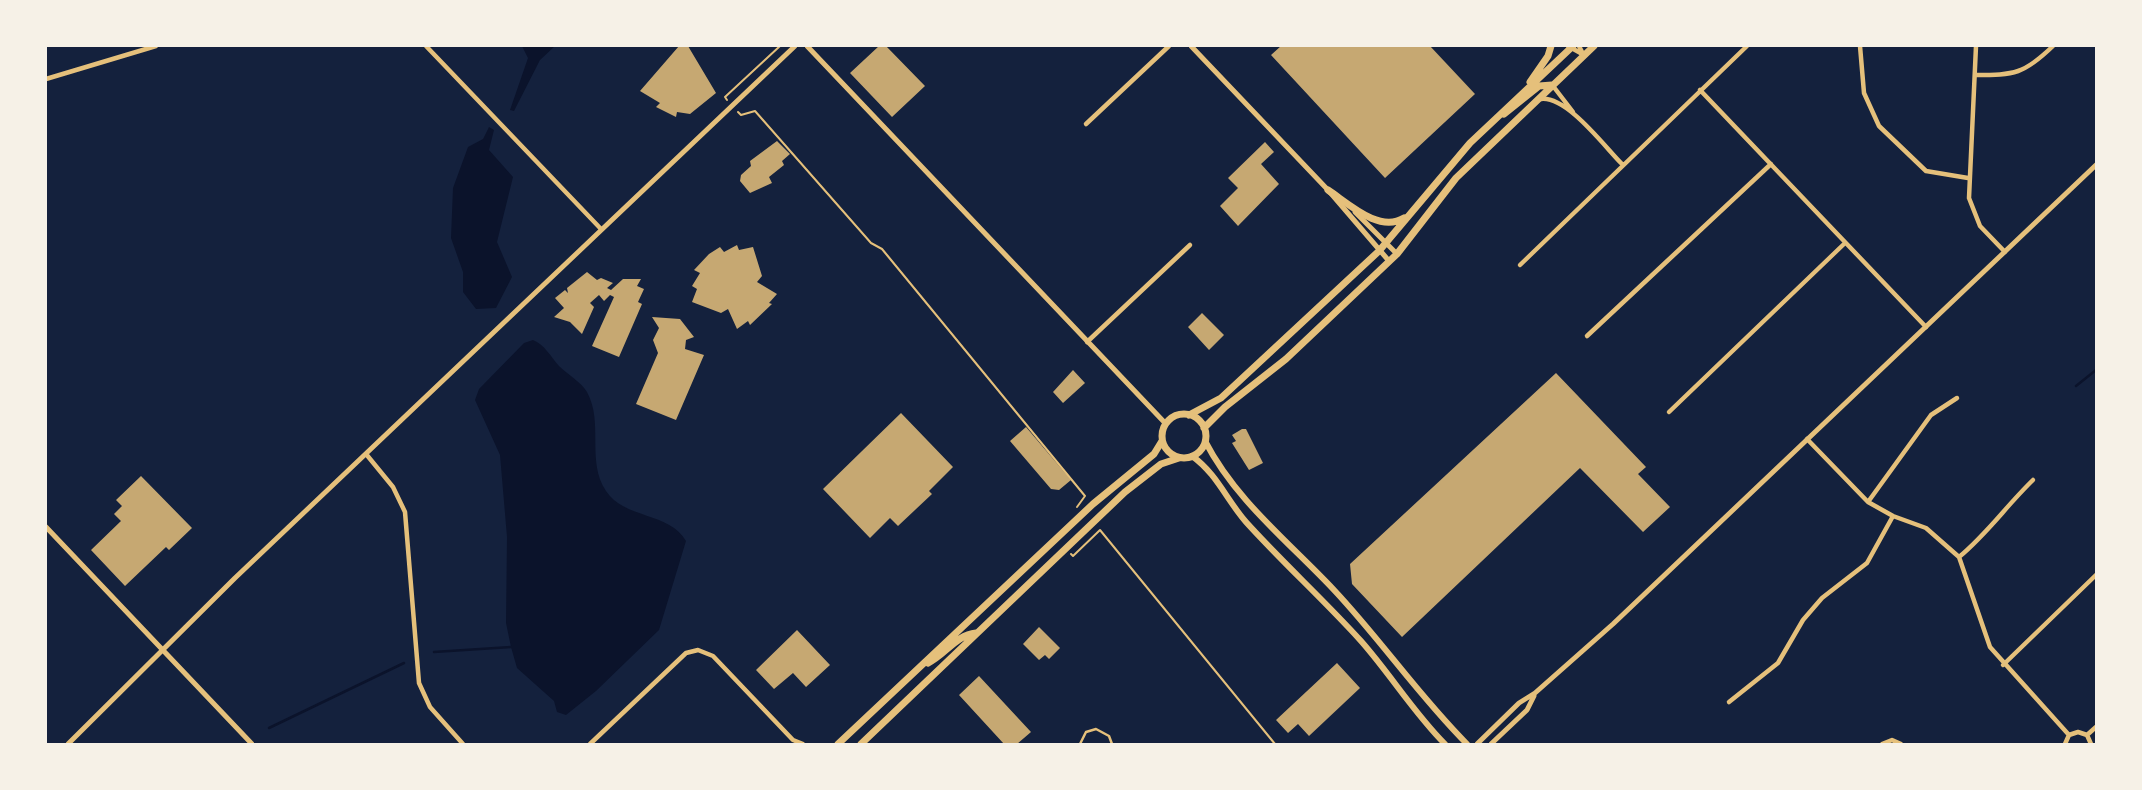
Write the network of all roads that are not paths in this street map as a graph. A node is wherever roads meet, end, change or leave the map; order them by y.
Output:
1 (156, 46) edge
2 (426, 46) edge
3 (794, 46) edge
4 (807, 46) edge
5 (1169, 46) edge
6 (1191, 46) edge
7 (1551, 46) edge
8 (1572, 46) edge
9 (1594, 46) edge
10 (1747, 46) edge
11 (1860, 46) edge
12 (1976, 46) edge
13 (2053, 46) edge
14 (1584, 55) junction
15 (1975, 75) junction
16 (46, 79) edge
17 (1552, 85) junction
18 (1700, 90) junction
19 (1521, 94) junction
20 (1536, 100) junction
21 (1573, 113) junction
22 (1492, 122) junction
23 (1086, 124) dead end
24 (1771, 163) junction
25 (1622, 164) junction
26 (2096, 165) edge
27 (1968, 178) junction
28 (1328, 190) junction
29 (1410, 214) junction
30 (601, 229) junction
31 (1387, 243) junction
32 (1845, 243) junction
33 (1190, 245) dead end
34 (1379, 251) junction
35 (2005, 251) junction
36 (1397, 254) junction
37 (1389, 261) junction
38 (1520, 265) dead end
39 (1926, 327) junction
40 (1587, 336) dead end
41 (1087, 342) junction
42 (1957, 398) dead end
43 (1669, 412) dead end
44 (1189, 415) junction
45 (1166, 424) junction
46 (1204, 428) junction
47 (1807, 439) junction
48 (1162, 441) junction
49 (1205, 441) junction
50 (366, 454) junction
51 (1192, 456) junction
52 (1179, 458) junction
53 (2033, 480) dead end
54 (1868, 502) junction
55 (1894, 516) junction
56 (46, 527) edge
57 (1959, 557) junction
58 (2096, 575) edge
59 (977, 633) junction
60 (163, 650) junction
61 (2003, 664) junction
62 (921, 666) junction
63 (1535, 694) junction
64 (1729, 702) dead end
65 (2096, 727) edge
66 (2069, 735) junction
67 (2087, 736) junction
68 (793, 742) edge
69 (68, 744) edge
70 (252, 744) edge
71 (463, 744) edge
72 (590, 744) edge
73 (803, 744) edge
74 (838, 744) edge
75 (861, 744) edge
76 (1080, 744) edge
77 (1112, 744) edge
78 (1445, 744) edge
79 (1467, 744) edge
80 (1477, 744) edge
81 (1491, 744) edge
82 (1882, 744) edge
83 (1901, 744) edge
84 (2065, 744) edge
85 (2091, 744) edge

1 - 16 street
2 - 30 street
3 - 30 street
4 - 41 street
5 - 23 street
6 - 28 street
7 - 19 main road
8 - 14 street
8 - 14 street
8 - 19 main road
9 - 14 main road
10 - 18 street
11 - 27 street
12 - 15 street
13 - 15 street
14 - 17 main road
15 - 27 street
17 - 20 main road
17 - 21 street
17 - 22 main road
18 - 24 street
18 - 25 street
19 - 22 main road
20 - 21 street
20 - 36 main road
21 - 25 street
22 - 29 main road
24 - 32 street
24 - 40 street
25 - 38 street
26 - 35 street
27 - 35 street
28 - 29 main road
28 - 31 street
28 - 34 street
29 - 31 main road
30 - 50 street
31 - 34 main road
31 - 36 street
32 - 39 street
32 - 43 street
33 - 41 street
34 - 37 street
34 - 44 main road
35 - 39 street
36 - 37 main road
37 - 46 main road
39 - 47 street
41 - 45 street
42 - 54 street
44 - 45 main road
44 - 46 main road
45 - 48 main road
46 - 49 main road
47 - 54 street
47 - 63 street
48 - 52 main road
48 - 62 main road
49 - 51 main road
49 - 79 main road
50 - 60 street
50 - 71 street
51 - 52 main road
51 - 78 main road
52 - 59 main road
53 - 57 street
54 - 55 street
55 - 57 street
55 - 64 street
56 - 60 street
57 - 61 street
58 - 61 street
59 - 62 main road
59 - 75 main road
60 - 69 street
60 - 70 street
61 - 66 street
62 - 74 main road
63 - 80 street
63 - 81 street
65 - 67 street
66 - 67 street
66 - 84 street
67 - 85 street
68 - 72 street
68 - 73 street
76 - 77 lane
82 - 83 street

